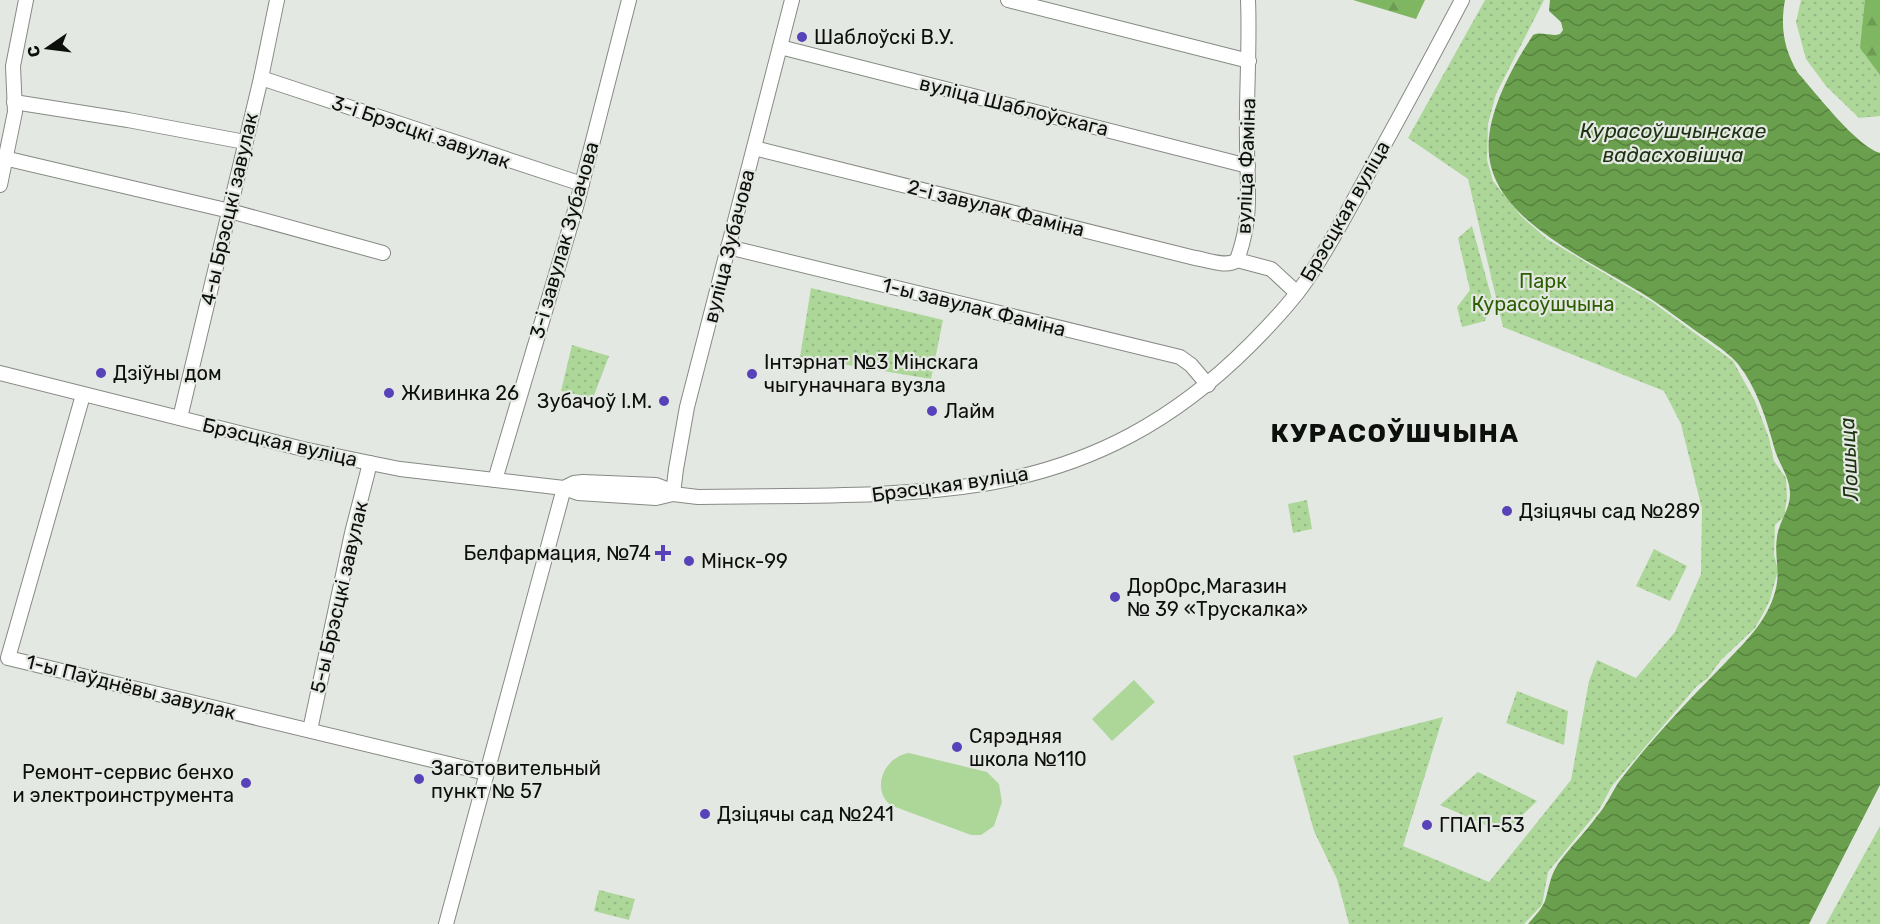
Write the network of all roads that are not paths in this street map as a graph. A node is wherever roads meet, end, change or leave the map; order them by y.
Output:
1 (26, 0) edge
2 (277, 0) edge
3 (629, 0) edge
4 (792, 0) edge
5 (1008, 0) edge
6 (1248, 0) edge
7 (1462, 0) edge
8 (780, 47) junction
9 (1249, 61) junction
10 (261, 78) junction
11 (14, 102) junction
12 (245, 142) junction
13 (754, 148) junction
14 (3, 158) edge
15 (1248, 166) junction
16 (582, 184) junction
17 (0, 185) edge
18 (230, 211) junction
19 (729, 247) junction
20 (383, 253) dead end
21 (1237, 260) junction
22 (1297, 293) junction
23 (0, 373) edge
24 (1208, 385) junction
25 (83, 394) junction
26 (180, 418) junction
27 (370, 463) junction
28 (495, 480) junction
29 (564, 488) junction
30 (674, 494) junction
31 (310, 730) junction
32 (486, 773) junction
33 (446, 924) edge

1 - 11 street
2 - 10 street, 4-ы Брэсцкі завулак
3 - 16 street, 3-і завулак Зубачова
4 - 8 street, вуліца Зубачова
5 - 9 street
6 - 9 street, вуліца Фаміна
7 - 22 street, Брэсцкая вуліца
8 - 13 street, вуліца Зубачова
8 - 15 street, вуліца Шаблоўскага
9 - 15 street, вуліца Фаміна
10 - 12 street, 4-ы Брэсцкі завулак
10 - 16 street, 3-і Брэсцкі завулак
11 - 12 street
11 - 14 street
12 - 18 street, 4-ы Брэсцкі завулак
13 - 19 street, вуліца Зубачова
13 - 21 street, 2-і завулак Фаміна
14 - 17 street
14 - 18 street
15 - 21 street, вуліца Фаміна
16 - 28 street, 3-і завулак Зубачова
18 - 20 street
18 - 26 street, 4-ы Брэсцкі завулак
19 - 24 street, 1-ы завулак Фаміна
19 - 30 street, вуліца Зубачова
21 - 22 street, вуліца Фаміна
22 - 24 street, Брэсцкая вуліца
23 - 25 street, Брэсцкая вуліца
24 - 30 street, Брэсцкая вуліца
25 - 26 street, Брэсцкая вуліца
25 - 31 street, 1-ы Паўднёвы завулак
26 - 27 street, Брэсцкая вуліца
27 - 28 street, Брэсцкая вуліца
27 - 31 street, 5-ы Брэсцкі завулак
28 - 29 street, Брэсцкая вуліца
29 - 30 street, Брэсцкая вуліца
29 - 32 street
31 - 32 street, 1-ы Паўднёвы завулак
32 - 33 street

